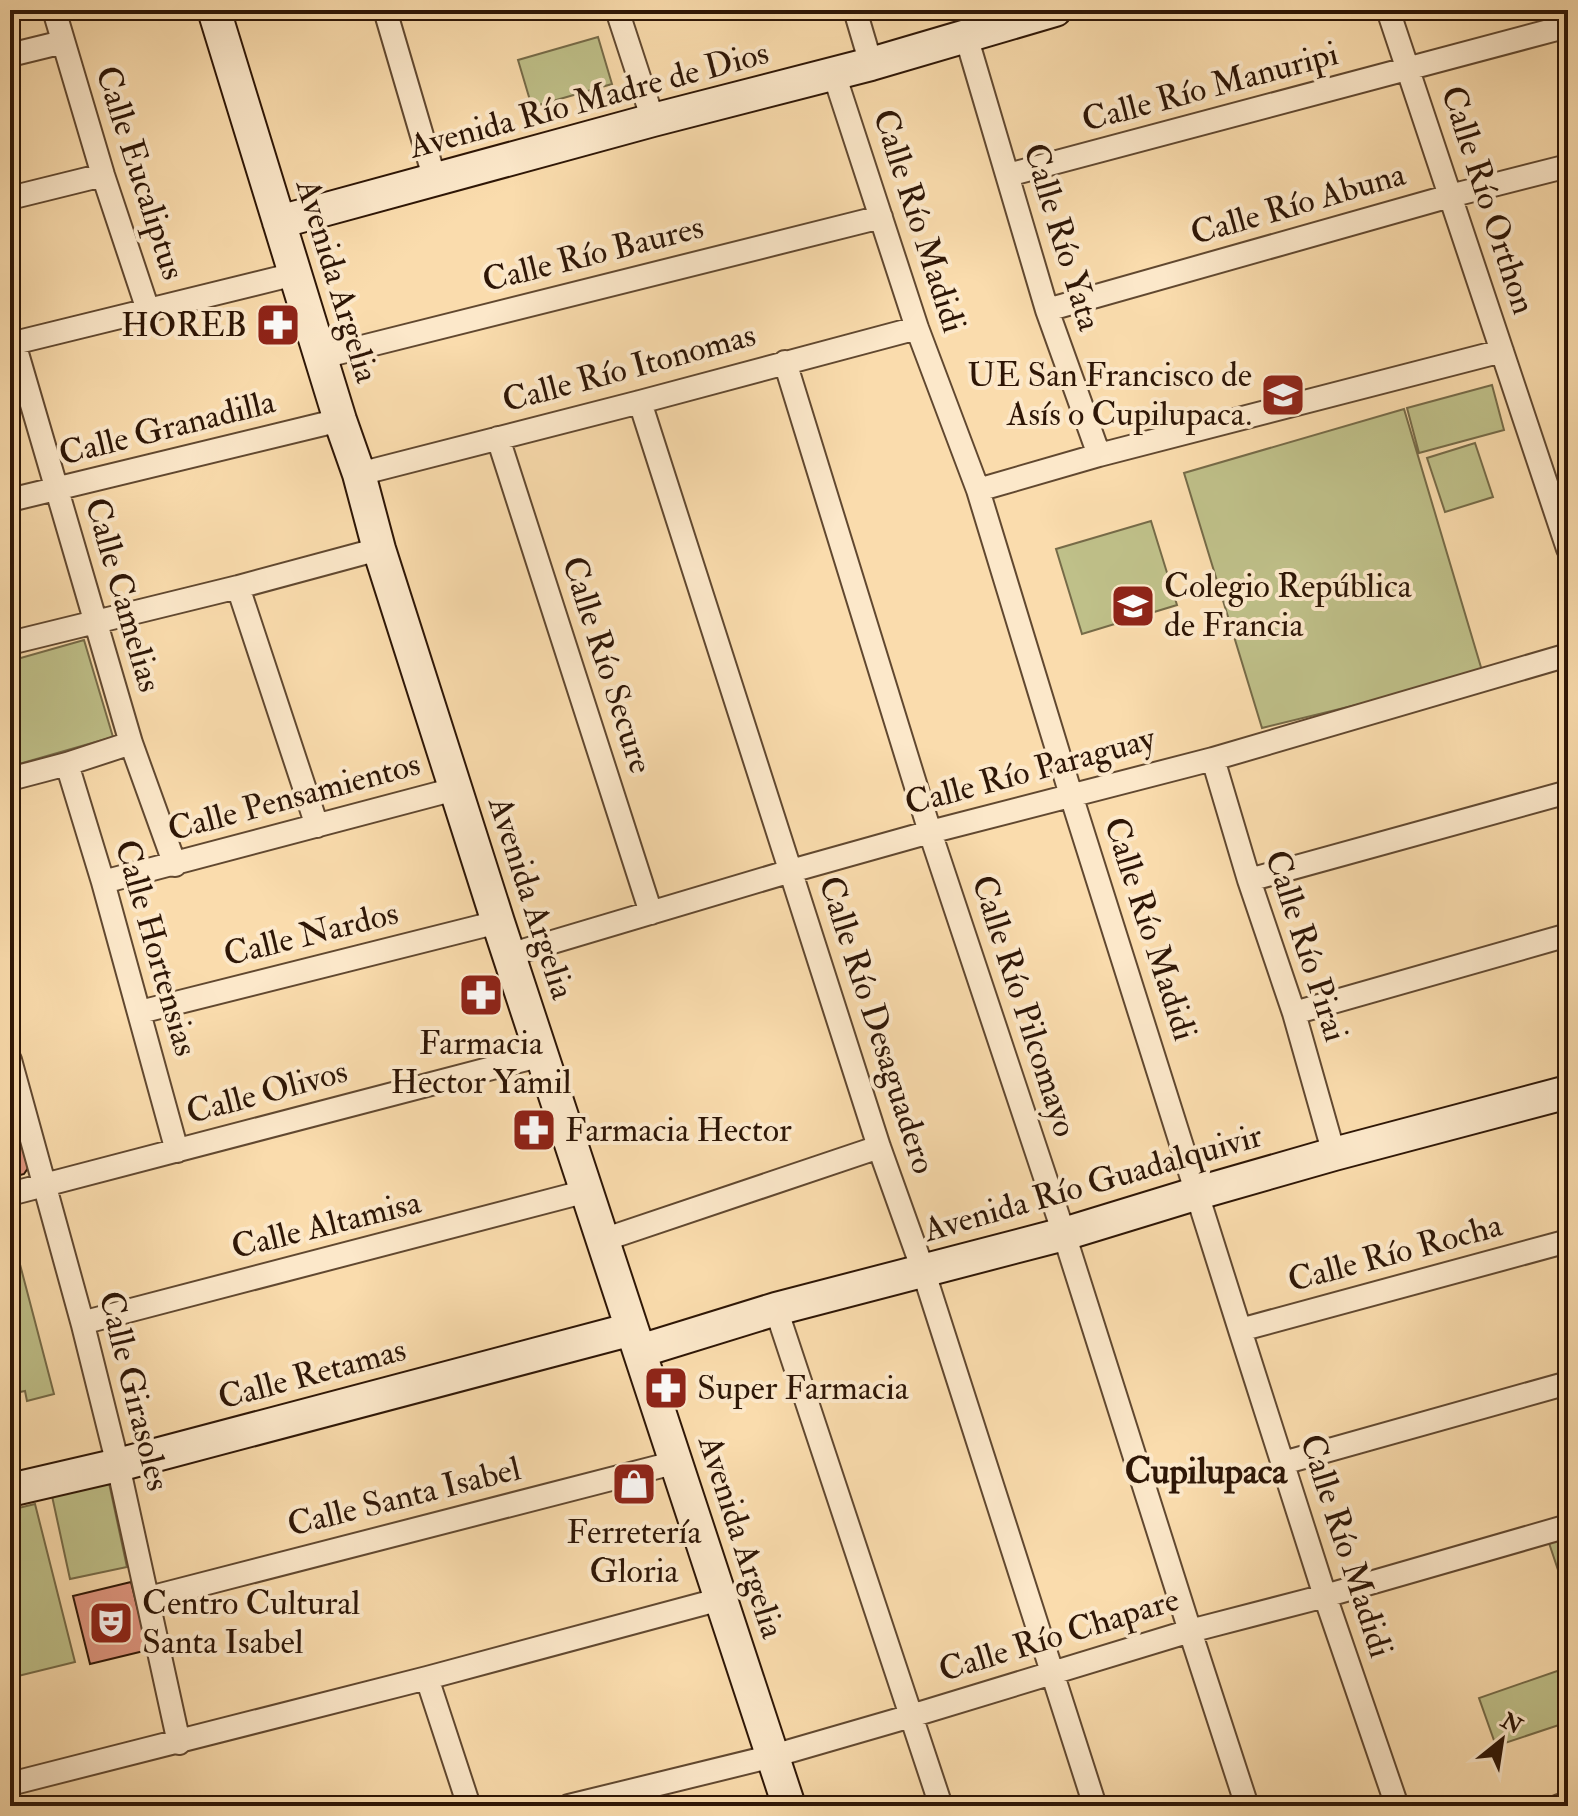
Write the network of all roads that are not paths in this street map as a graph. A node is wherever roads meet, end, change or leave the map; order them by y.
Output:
1 (54, 10) edge
2 (214, 10) edge
3 (385, 10) edge
4 (617, 10) edge
5 (855, 10) edge
6 (1055, 10) edge
7 (1388, 10) edge
8 (1568, 26) edge
9 (966, 36) junction
10 (63, 42) junction
11 (10, 55) edge
12 (871, 64) junction
13 (1408, 70) junction
14 (834, 74) junction
15 (653, 120) junction
16 (1568, 166) edge
17 (103, 175) junction
18 (1008, 175) junction
19 (435, 180) junction
20 (1450, 196) junction
21 (10, 198) edge
22 (881, 217) junction
23 (279, 222) junction
24 (295, 274) junction
25 (148, 310) junction
26 (1047, 310) junction
27 (917, 328) junction
28 (12, 343) edge
29 (1502, 351) junction
30 (322, 357) junction
31 (785, 362) junction
32 (640, 402) junction
33 (340, 420) junction
34 (498, 438) junction
35 (1099, 455) junction
36 (359, 474) junction
37 (57, 490) junction
38 (978, 490) junction
39 (10, 500) edge
40 (379, 549) junction
41 (1568, 549) edge
42 (238, 587) junction
43 (95, 622) junction
44 (10, 643) edge
45 (1568, 655) edge
46 (131, 743) junction
47 (1213, 759) junction
48 (67, 764) junction
49 (10, 779) edge
50 (455, 789) junction
51 (1568, 792) edge
52 (1071, 795) junction
53 (317, 826) junction
54 (930, 832) junction
55 (175, 865) junction
56 (791, 871) junction
57 (1249, 880) junction
58 (103, 882) junction
59 (651, 913) junction
60 (498, 922) junction
61 (1568, 935) edge
62 (509, 955) junction
63 (140, 1012) junction
64 (1294, 1013) junction
65 (542, 1055) junction
66 (10, 1060) edge
67 (1568, 1092) edge
68 (879, 1147) junction
69 (177, 1151) junction
70 (1334, 1154) junction
71 (45, 1186) junction
72 (587, 1191) junction
73 (1198, 1193) junction
74 (10, 1194) edge
75 (1064, 1234) junction
76 (603, 1240) junction
77 (1568, 1241) edge
78 (923, 1270) junction
79 (776, 1309) junction
80 (83, 1325) junction
81 (1240, 1330) junction
82 (636, 1340) junction
83 (1568, 1383) edge
84 (677, 1462) junction
85 (1283, 1463) junction
86 (118, 1465) junction
87 (10, 1490) edge
88 (1568, 1526) edge
89 (1325, 1596) junction
90 (149, 1598) junction
91 (721, 1599) junction
92 (1190, 1631) junction
93 (1053, 1673) junction
94 (427, 1678) junction
95 (911, 1716) junction
96 (179, 1743) junction
97 (773, 1756) junction
98 (10, 1784) edge
99 (621, 1800) edge
100 (1568, 1803) edge
101 (469, 1806) edge
102 (569, 1806) edge
103 (789, 1806) edge
104 (941, 1806) edge
105 (1095, 1806) edge
106 (1247, 1806) edge
107 (1397, 1806) edge
108 (1559, 1806) edge

1 - 10 street, Calle Eucaliptus
2 - 23 street, Avenida Argelia
3 - 19 street
4 - 15 street
5 - 12 street
6 - 9 street, Avenida Río Madre de Dios
7 - 13 street, Calle Río Orthon
8 - 13 street, Calle Río Manuripi
9 - 12 street, Avenida Río Madre de Dios
9 - 18 street, Calle Río Yata
10 - 11 street
10 - 17 street, Calle Eucaliptus
12 - 14 street, Avenida Río Madre de Dios
13 - 18 street, Calle Río Manuripi
13 - 20 street, Calle Río Orthon
14 - 15 street, Avenida Río Madre de Dios
14 - 22 street, Calle Río Madidi
15 - 19 street, Avenida Río Madre de Dios
16 - 20 street, Calle Río Abuna
17 - 21 street
17 - 25 street, Calle Eucaliptus
18 - 26 street, Calle Río Yata
19 - 23 street, Avenida Río Madre de Dios
20 - 26 street, Calle Río Abuna
20 - 29 street, Calle Río Orthon
22 - 27 street, Calle Río Madidi
22 - 30 street, Calle Río Baures
23 - 24 street, Avenida Argelia
24 - 25 street
24 - 30 street, Avenida Argelia
25 - 28 street
26 - 35 street, Calle Río Yata
27 - 31 street, Calle Río Itonomas
27 - 38 street, Calle Río Madidi
28 - 37 street, Calle Camelias
29 - 35 street
29 - 41 street, Calle Río Orthon
30 - 33 street, Avenida Argelia
31 - 32 street, Calle Río Itonomas
31 - 54 street, Calle Río Pilcomayo
32 - 34 street, Calle Río Itonomas
32 - 56 street, Calle Río Desaguadero
33 - 36 street, Avenida Argelia
33 - 37 street, Calle Granadilla
34 - 36 street, Calle Río Itonomas
34 - 59 street, Calle Río Secure
35 - 38 street
36 - 40 street, Avenida Argelia
37 - 39 street, Calle Granadilla
37 - 43 street, Calle Camelias
38 - 52 street, Calle Río Madidi
40 - 42 street
40 - 50 street, Avenida Argelia
42 - 43 street
42 - 53 street
43 - 44 street
43 - 46 street, Calle Camelias
45 - 47 street, Calle Río Paraguay
46 - 48 street
46 - 55 street, Calle Camelias
47 - 52 street, Calle Río Paraguay
47 - 57 street, Calle Río Pirai
48 - 49 street
48 - 58 street, Calle Hortensias
50 - 53 street, Calle Pensamientos
50 - 60 street, Avenida Argelia
51 - 57 street
52 - 54 street, Calle Río Paraguay
52 - 73 street, Calle Río Madidi
53 - 55 street, Calle Pensamientos
54 - 56 street, Calle Río Paraguay
54 - 75 street, Calle Río Pilcomayo
55 - 58 street, Calle Pensamientos
56 - 59 street, Calle Río Paraguay
56 - 68 street, Calle Río Desaguadero
57 - 64 street, Calle Río Pirai
58 - 63 street, Calle Hortensias
59 - 62 street, Calle Río Paraguay
60 - 62 street, Avenida Argelia
60 - 63 street, Calle Nardos
61 - 64 street
62 - 65 street, Avenida Argelia
63 - 69 street, Calle Hortensias
64 - 70 street, Calle Río Pirai
65 - 69 street, Calle Olivos
65 - 72 street, Avenida Argelia
66 - 71 street, Calle Girasoles
67 - 70 street, Avenida Río Guadalquivir
68 - 76 street
68 - 78 street, Calle Río Desaguadero
69 - 71 street, Calle Olivos
70 - 73 street, Avenida Río Guadalquivir
71 - 74 street, Calle Olivos
71 - 80 street, Calle Girasoles
72 - 76 street, Avenida Argelia
72 - 80 street, Calle Altamisa
73 - 75 street, Avenida Río Guadalquivir
73 - 81 street, Calle Río Madidi
75 - 78 street, Avenida Río Guadalquivir
75 - 92 street, Calle Río Pilcomayo
76 - 82 street, Avenida Argelia
77 - 81 street, Calle Río Rocha
78 - 79 street, Avenida Río Guadalquivir
78 - 93 street, Calle Río Desaguadero
79 - 82 street, Avenida Río Guadalquivir
79 - 95 street
80 - 86 street, Calle Girasoles
81 - 85 street, Calle Río Madidi
82 - 84 street, Avenida Argelia
82 - 86 street, Calle Retamas
83 - 85 street
84 - 90 street, Calle Santa Isabel
84 - 91 street, Avenida Argelia
85 - 89 street, Calle Río Madidi
86 - 87 street, Calle Retamas
86 - 90 street, Calle Girasoles
88 - 89 street, Calle Río Chapare
89 - 92 street, Calle Río Chapare
89 - 107 street, Calle Río Madidi
90 - 96 street, Calle Girasoles
91 - 94 street
91 - 97 street, Avenida Argelia
92 - 93 street, Calle Río Chapare
92 - 106 street, Calle Río Pilcomayo
93 - 95 street, Calle Río Chapare
93 - 105 street, Calle Río Desaguadero
94 - 96 street
94 - 101 street
95 - 97 street, Calle Río Chapare
95 - 104 street
96 - 98 street
97 - 99 street, Calle Río Chapare
97 - 103 street, Avenida Argelia
99 - 102 street, Calle Río Chapare
100 - 108 street

